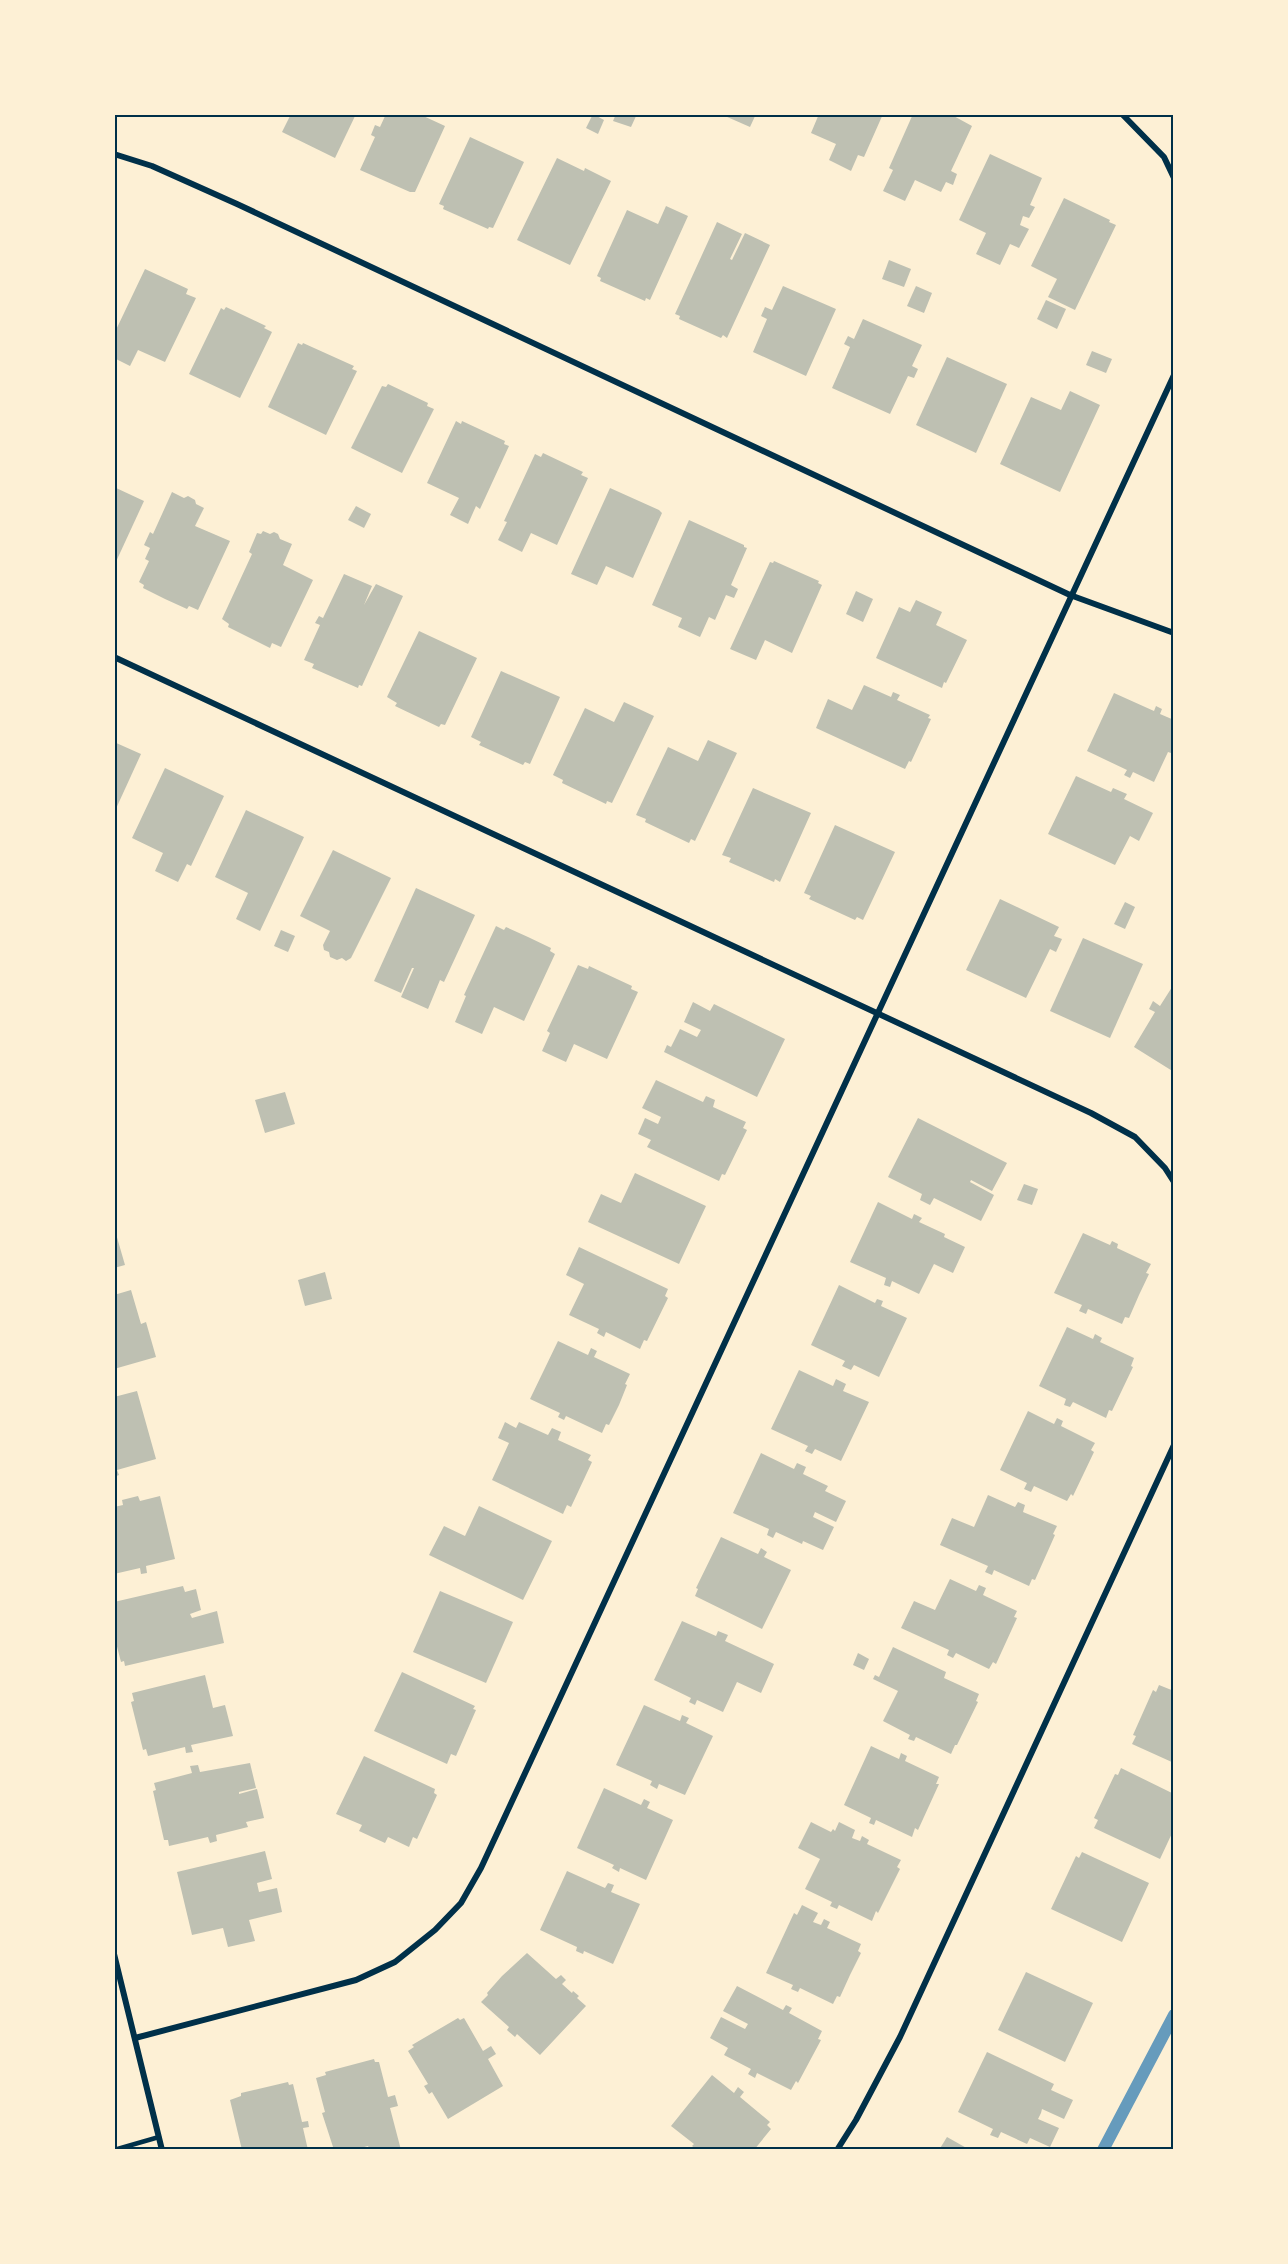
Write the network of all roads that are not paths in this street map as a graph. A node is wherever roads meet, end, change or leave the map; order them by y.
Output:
1 (1122, 114) edge
2 (114, 154) edge
3 (1174, 178) edge
4 (1174, 375) edge
5 (1070, 595) junction
6 (1174, 633) edge
7 (114, 657) edge
8 (878, 1012) junction
9 (1174, 1182) edge
10 (1174, 1445) edge
11 (114, 1954) edge
12 (135, 2038) junction
13 (159, 2137) junction
14 (114, 2150) edge
15 (162, 2150) edge
16 (837, 2150) edge

1 - 3 street
2 - 5 street
4 - 5 street
5 - 6 street
5 - 8 street
7 - 8 street
8 - 9 street
8 - 12 street
10 - 16 street
11 - 12 street
12 - 13 street
13 - 14 lane
13 - 15 street

